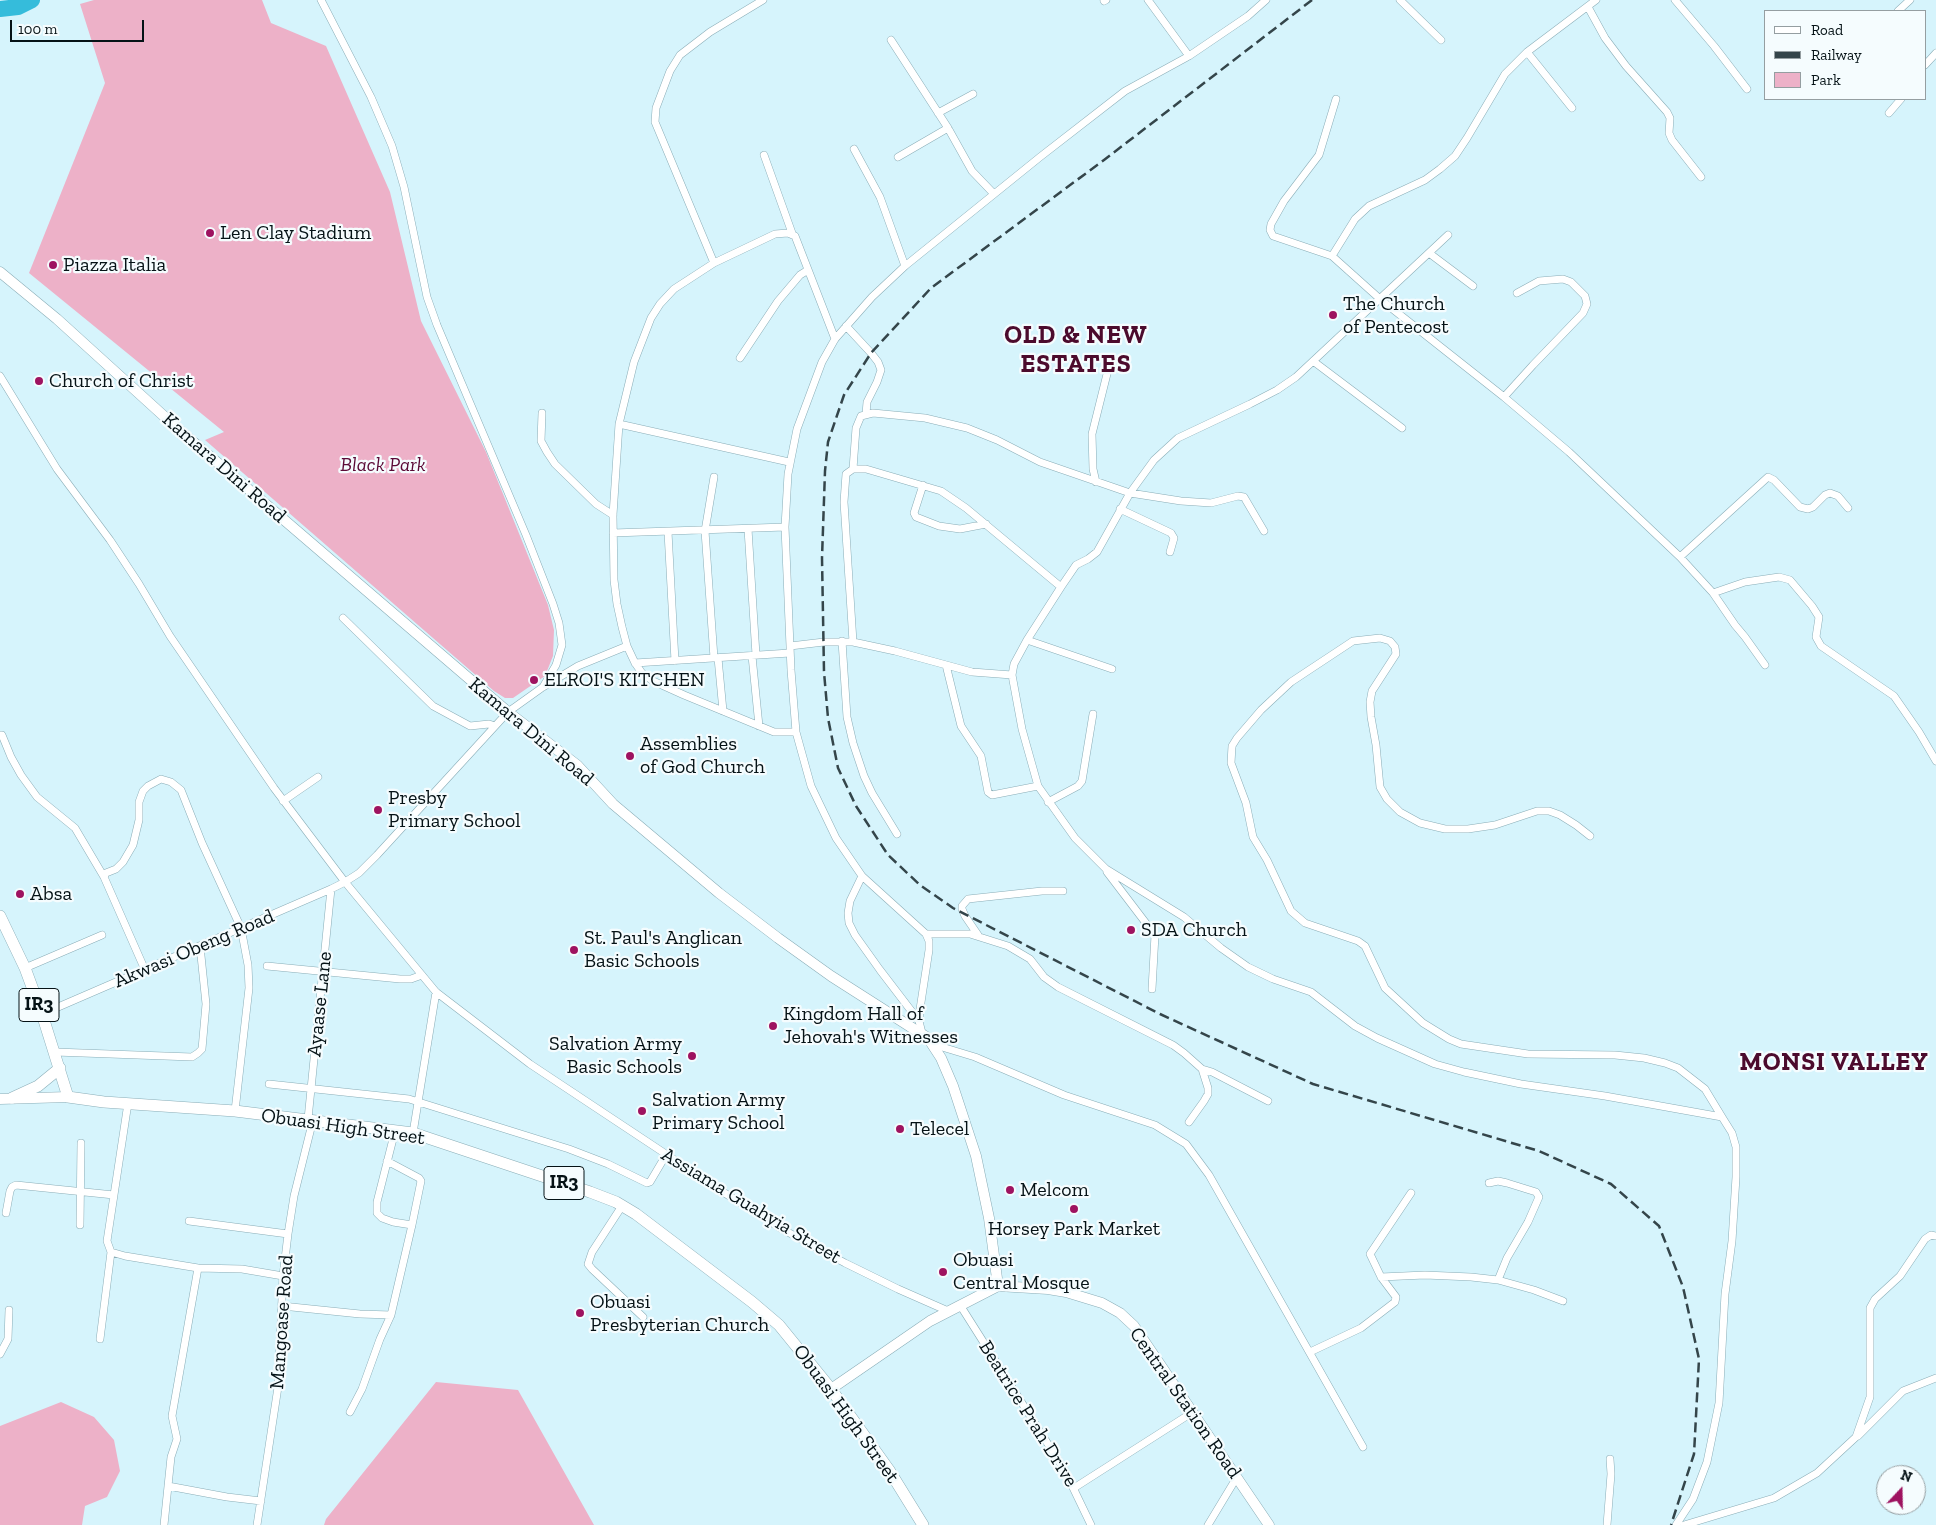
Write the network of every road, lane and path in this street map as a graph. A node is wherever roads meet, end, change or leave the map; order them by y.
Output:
1 (321, 0) edge
2 (763, 0) edge
3 (1148, 0) edge
4 (1266, 0) edge
5 (1400, 0) edge
6 (1596, 0) edge
7 (1675, 0) edge
8 (1910, 0) edge
9 (1588, 7) junction
10 (1899, 10) edge
11 (891, 40) dead end
12 (1441, 40) dead end
13 (1527, 52) junction
14 (1936, 53) edge
15 (1189, 56) junction
16 (1926, 64) edge
17 (1747, 89) dead end
18 (973, 94) dead end
19 (1336, 100) dead end
20 (1900, 100) edge
21 (1572, 108) dead end
22 (938, 113) junction
23 (1889, 113) dead end
24 (948, 128) junction
25 (854, 149) dead end
26 (764, 155) dead end
27 (898, 157) dead end
28 (1701, 177) dead end
29 (994, 194) junction
30 (792, 233) junction
31 (1448, 235) dead end
32 (1429, 253) junction
33 (1332, 256) junction
34 (714, 263) junction
35 (905, 266) junction
36 (808, 270) junction
37 (0, 272) edge
38 (1473, 286) dead end
39 (1518, 293) dead end
40 (1380, 299) junction
41 (846, 326) junction
42 (835, 339) junction
43 (740, 358) dead end
44 (1111, 358) dead end
45 (1313, 361) junction
46 (0, 376) edge
47 (1504, 397) junction
48 (542, 413) dead end
49 (866, 414) junction
50 (619, 424) junction
51 (1402, 428) dead end
52 (790, 462) junction
53 (853, 469) junction
54 (714, 477) dead end
55 (1096, 482) junction
56 (923, 485) junction
57 (1130, 493) junction
58 (1848, 508) dead end
59 (1120, 509) junction
60 (613, 516) junction
61 (986, 524) junction
62 (786, 527) junction
63 (748, 529) junction
64 (705, 531) junction
65 (1264, 531) dead end
66 (668, 532) junction
67 (613, 533) junction
68 (1170, 552) dead end
69 (1680, 557) junction
70 (1061, 587) junction
71 (1713, 594) junction
72 (343, 618) dead end
73 (1027, 640) junction
74 (842, 641) junction
75 (853, 642) junction
76 (627, 646) junction
77 (790, 649) junction
78 (754, 656) junction
79 (716, 658) junction
80 (675, 661) junction
81 (635, 663) junction
82 (946, 665) junction
83 (1766, 665) dead end
84 (1112, 669) dead end
85 (1012, 675) junction
86 (543, 686) junction
87 (723, 711) junction
88 (508, 712) junction
89 (1093, 714) dead end
90 (495, 726) junction
91 (759, 726) junction
92 (796, 732) junction
93 (0, 735) edge
94 (1936, 761) edge
95 (318, 777) dead end
96 (1038, 786) junction
97 (284, 801) junction
98 (1048, 802) junction
99 (897, 834) dead end
100 (1590, 836) dead end
101 (1106, 869) junction
102 (862, 876) junction
103 (104, 877) junction
104 (345, 882) junction
105 (331, 889) junction
106 (1063, 891) dead end
107 (0, 916) edge
108 (241, 928) junction
109 (926, 934) junction
110 (102, 935) dead end
111 (978, 935) junction
112 (200, 946) junction
113 (267, 966) dead end
114 (25, 968) junction
115 (145, 970) junction
116 (323, 971) junction
117 (422, 975) junction
118 (1152, 989) dead end
119 (436, 992) junction
120 (42, 1014) junction
121 (919, 1021) junction
122 (922, 1033) junction
123 (932, 1044) junction
124 (55, 1052) junction
125 (60, 1068) junction
126 (1202, 1069) junction
127 (269, 1084) dead end
128 (311, 1089) junction
129 (68, 1097) junction
130 (12, 1098) junction
131 (0, 1099) edge
132 (418, 1101) junction
133 (1268, 1101) dead end
134 (128, 1104) junction
135 (235, 1111) junction
136 (1722, 1117) junction
137 (310, 1119) junction
138 (1189, 1122) dead end
139 (395, 1130) junction
140 (413, 1133) junction
141 (81, 1143) dead end
142 (666, 1155) junction
143 (388, 1161) junction
144 (1490, 1183) dead end
145 (80, 1191) junction
146 (1411, 1193) dead end
147 (114, 1194) junction
148 (622, 1206) junction
149 (6, 1213) dead end
150 (189, 1221) dead end
151 (80, 1225) dead end
152 (412, 1225) junction
153 (288, 1234) junction
154 (1936, 1236) edge
155 (111, 1252) junction
156 (198, 1268) junction
157 (283, 1276) junction
158 (1381, 1277) junction
159 (1498, 1280) junction
160 (998, 1286) junction
161 (1564, 1301) dead end
162 (960, 1305) junction
163 (282, 1306) junction
164 (9, 1310) dead end
165 (948, 1310) junction
166 (391, 1315) junction
167 (643, 1316) dead end
168 (100, 1339) dead end
169 (1310, 1352) junction
170 (0, 1354) edge
171 (1936, 1378) edge
172 (831, 1389) junction
173 (350, 1412) dead end
174 (1193, 1412) junction
175 (1856, 1437) junction
176 (1363, 1447) dead end
177 (1610, 1459) dead end
178 (1237, 1477) junction
179 (168, 1486) junction
180 (1074, 1488) junction
181 (262, 1501) junction
182 (164, 1525) edge
183 (257, 1525) edge
184 (923, 1525) edge
185 (1091, 1525) edge
186 (1208, 1525) edge
187 (1270, 1525) edge
188 (1607, 1525) edge
189 (1676, 1525) edge
190 (1684, 1525) edge

1 - 86 street
2 - 34 street
3 - 15 street
4 - 15 street
5 - 12 street
6 - 9 street
7 - 17 street
8 - 10 street
9 - 13 street
9 - 28 street
11 - 22 street
13 - 21 street
13 - 33 street
14 - 16 street
15 - 29 street
18 - 22 street
19 - 33 street
20 - 23 street
22 - 24 street
24 - 27 street
24 - 29 street
25 - 35 street
26 - 30 street
29 - 35 street
30 - 34 street
30 - 36 street
31 - 32 street
32 - 38 street
32 - 40 street
33 - 40 street
34 - 50 street
35 - 41 street
36 - 42 street
36 - 43 street
37 - 88 street, Kamara Dini Road
39 - 47 street
40 - 45 street
40 - 47 street
41 - 42 street
41 - 49 street
42 - 52 street
44 - 55 street
45 - 51 street
45 - 57 street
46 - 97 street, Assiama Guahyia Street
47 - 69 street
48 - 60 street
49 - 53 street
49 - 55 street
50 - 52 street
50 - 60 street
52 - 62 street
53 - 56 street
53 - 75 street
54 - 64 street
55 - 57 street
56 - 61 street
56 - 61 street
57 - 59 street
57 - 65 street
58 - 69 street
59 - 68 street
59 - 70 street
60 - 67 street
61 - 70 street
62 - 63 street
62 - 77 street
63 - 64 street
63 - 78 street
64 - 66 street
64 - 79 street
66 - 67 street
66 - 80 street
67 - 76 street
69 - 71 street
70 - 73 street
71 - 83 street
71 - 94 street
72 - 90 street
73 - 84 street
73 - 85 street
74 - 75 street
74 - 77 street
74 - 99 street
75 - 82 street
76 - 81 street
76 - 86 street
77 - 78 street
77 - 92 street
78 - 79 street
78 - 91 street
79 - 80 street
79 - 87 street
80 - 81 street
81 - 87 street
82 - 85 street
82 - 96 street
85 - 96 street
86 - 88 street, Akwasi Obeng Road
87 - 91 street
88 - 90 street, Akwasi Obeng Road
88 - 122 street, Kamara Dini Road
89 - 98 street
90 - 104 street, Akwasi Obeng Road
91 - 92 street
92 - 102 street
93 - 103 street
95 - 97 street
96 - 98 street
97 - 104 street, Assiama Guahyia Street
98 - 101 street
100 - 136 street
101 - 118 street
101 - 136 street
102 - 109 street
102 - 121 street
103 - 108 street
103 - 115 street
104 - 105 street, Akwasi Obeng Road
104 - 117 street, Assiama Guahyia Street
105 - 108 street, Akwasi Obeng Road
105 - 116 street, Ayaase Lane
106 - 111 street
107 - 114 main road, IR3
108 - 112 street, Akwasi Obeng Road
108 - 135 street
109 - 111 street
109 - 121 street
110 - 114 street
111 - 126 street
112 - 115 street, Akwasi Obeng Road
112 - 124 street
113 - 116 street
114 - 120 main road, IR3
115 - 120 street, Akwasi Obeng Road
116 - 117 street
116 - 128 street, Ayaase Lane
117 - 119 street, Assiama Guahyia Street
119 - 132 street
119 - 142 street, Assiama Guahyia Street
120 - 124 main road, IR3
121 - 122 street
122 - 123 street, Kamara Dini Road
123 - 160 street, Kamara Dini Road
123 - 169 street
124 - 125 main road, IR3
125 - 129 main road, IR3
125 - 130 main road
126 - 133 street
126 - 138 street
127 - 128 street
128 - 132 street
128 - 137 street, Ayaase Lane
129 - 130 street, Obuasi High Street
129 - 134 main road, Obuasi High Street / IR3
130 - 131 street, Obuasi High Street
132 - 140 street
132 - 142 street
134 - 135 main road, Obuasi High Street / IR3
134 - 147 street
135 - 137 main road, Obuasi High Street / IR3
136 - 189 street
137 - 139 main road, Obuasi High Street / IR3
137 - 153 street, Mangoase Road
139 - 140 main road, Obuasi High Street / IR3
139 - 143 street
140 - 148 main road, Obuasi High Street / IR3
141 - 145 street
142 - 165 street, Assiama Guahyia Street
143 - 152 street
143 - 152 street
144 - 159 street
145 - 147 street
145 - 149 street
145 - 151 street
146 - 158 street
147 - 155 street
148 - 167 street
148 - 172 main road, Obuasi High Street / IR3
150 - 153 street
152 - 166 street
153 - 157 street, Mangoase Road
154 - 175 street
155 - 156 street
155 - 168 street
156 - 157 street
156 - 179 street
157 - 163 street, Mangoase Road
158 - 159 street
158 - 169 street
159 - 161 street
160 - 162 street
160 - 174 street, Central Station Road
162 - 165 street
162 - 180 street, Beatrice Prah Drive
163 - 166 street
163 - 181 street, Mangoase Road
164 - 170 street
165 - 172 street
166 - 173 street
169 - 176 street
171 - 175 street
172 - 184 main road, Obuasi High Street / IR3
174 - 178 street, Central Station Road
174 - 180 street
175 - 190 street
177 - 188 street
178 - 186 street
178 - 187 street, Central Station Road
179 - 181 street
179 - 182 street
180 - 185 street, Beatrice Prah Drive
181 - 183 street, Mangoase Road

